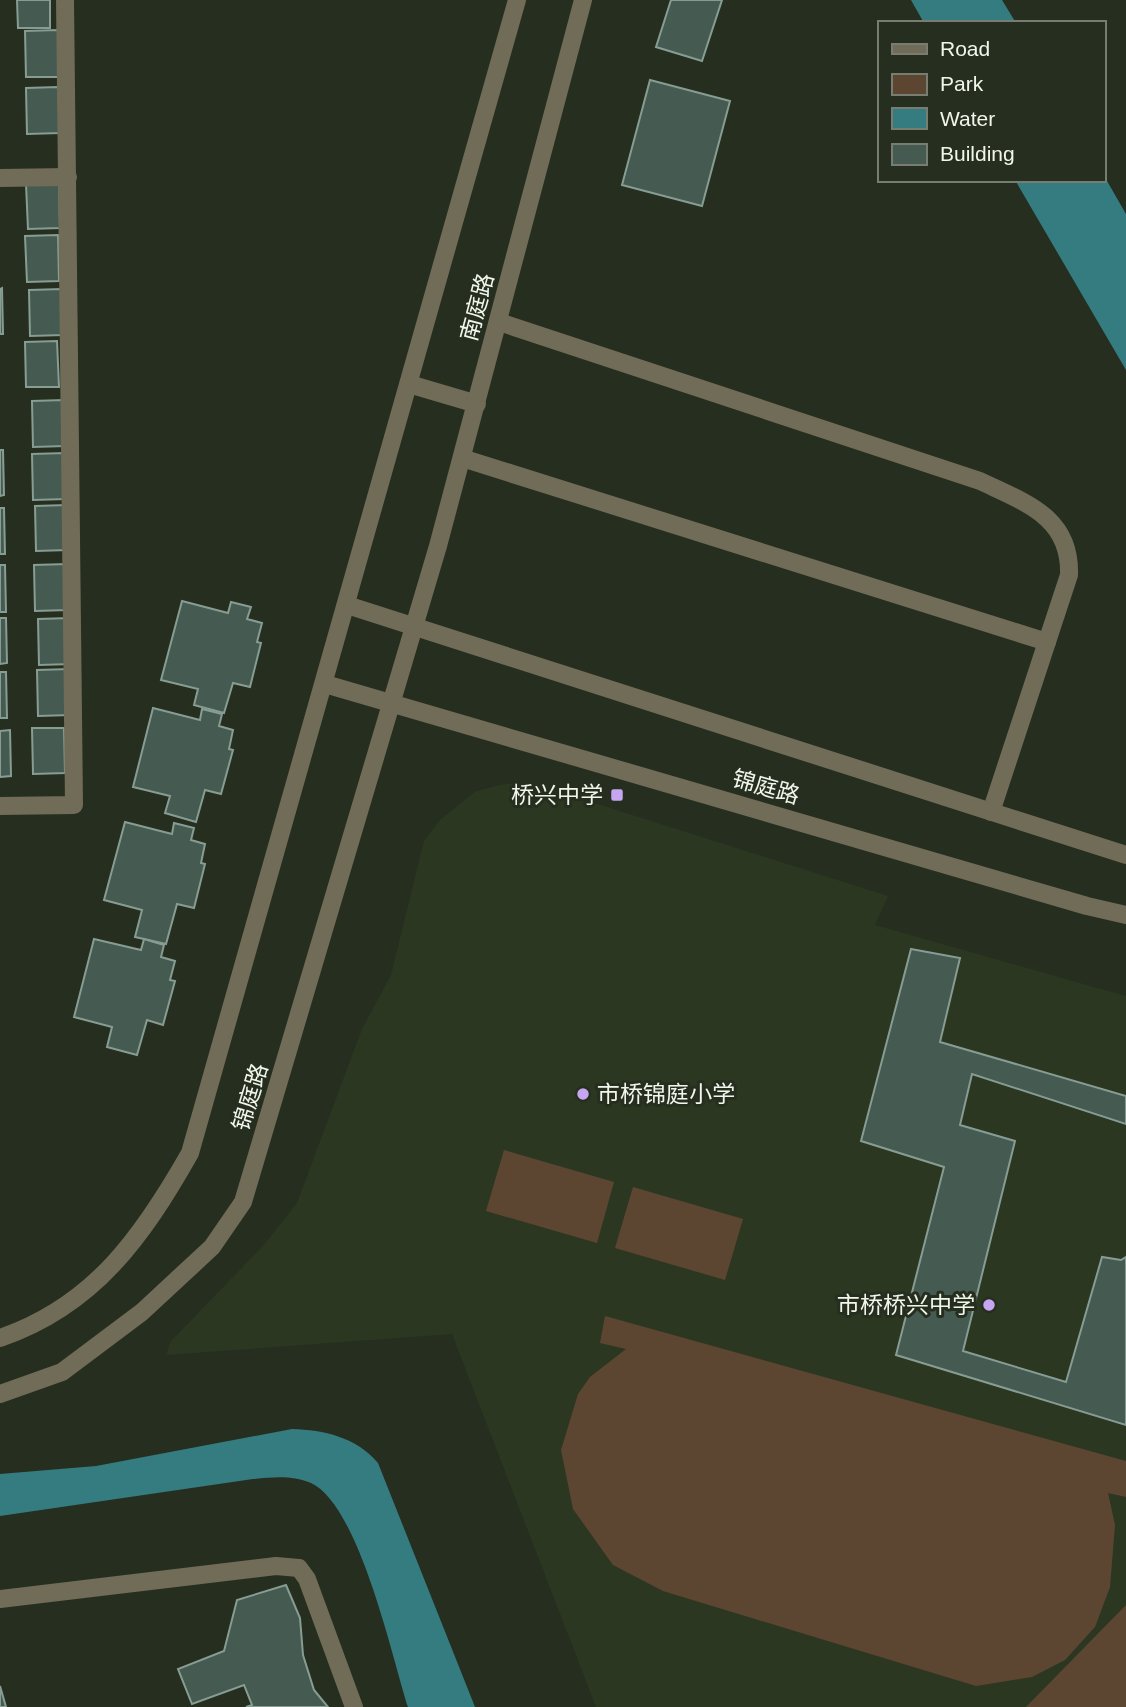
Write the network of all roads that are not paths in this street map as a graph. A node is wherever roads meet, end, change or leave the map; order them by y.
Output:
1 (65, 0) edge
2 (517, 0) edge
3 (583, 0) edge
4 (68, 177) junction
5 (0, 178) edge
6 (499, 322) junction
7 (409, 384) junction
8 (477, 404) junction
9 (462, 458) junction
10 (347, 605) junction
11 (415, 626) junction
12 (1047, 642) junction
13 (325, 684) junction
14 (392, 703) junction
15 (0, 806) edge
16 (991, 812) junction
17 (1126, 855) edge
18 (1126, 915) edge
19 (0, 1338) edge
20 (0, 1394) edge
21 (0, 1599) edge
22 (354, 1707) edge

1 - 4 street
2 - 7 street, 南庭路
3 - 6 street, 南庭路
4 - 5 street
4 - 15 street
6 - 8 street, 南庭路
6 - 12 street
7 - 8 street
7 - 10 street, 南庭路
8 - 9 street, 南庭路
9 - 11 street, 南庭路
9 - 12 street
10 - 11 street, 锦庭路
10 - 13 street, 锦庭路
11 - 14 street, 锦庭路
11 - 16 street, 锦庭路
12 - 16 street
13 - 14 street, 锦庭路
13 - 19 street, 锦庭路
14 - 18 street, 锦庭路
14 - 20 street, 锦庭路
16 - 17 street, 锦庭路
21 - 22 street

